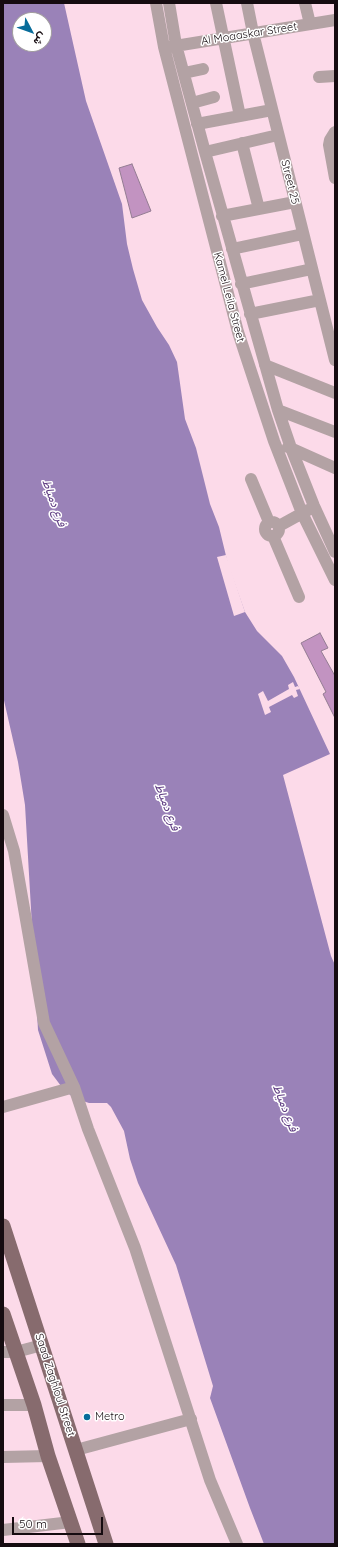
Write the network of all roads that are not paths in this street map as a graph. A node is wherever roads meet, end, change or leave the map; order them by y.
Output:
1 (156, 3) edge
2 (169, 3) edge
3 (216, 3) edge
4 (247, 3) edge
5 (305, 3) edge
6 (335, 20) edge
7 (310, 24) junction
8 (253, 34) junction
9 (224, 38) junction
10 (176, 45) junction
11 (164, 47) junction
12 (203, 69) dead end
13 (184, 73) junction
14 (335, 76) edge
15 (319, 77) dead end
16 (214, 97) dead end
17 (192, 103) junction
18 (272, 110) junction
19 (240, 116) junction
20 (197, 124) junction
21 (335, 132) edge
22 (278, 135) junction
23 (242, 143) junction
24 (205, 152) junction
25 (335, 178) edge
26 (295, 202) junction
27 (259, 209) junction
28 (222, 216) junction
29 (303, 234) junction
30 (232, 250) junction
31 (312, 269) junction
32 (242, 284) junction
33 (320, 300) junction
34 (250, 314) junction
35 (335, 360) edge
36 (265, 365) junction
37 (335, 393) edge
38 (278, 410) junction
39 (335, 432) edge
40 (274, 441) junction
41 (291, 448) junction
42 (335, 468) edge
43 (251, 479) dead end
44 (314, 506) junction
45 (302, 513) junction
46 (273, 528) junction
47 (335, 552) edge
48 (335, 580) edge
49 (299, 597) dead end
50 (3, 815) edge
51 (74, 1087) junction
52 (3, 1108) edge
53 (3, 1226) edge
54 (3, 1314) edge
55 (42, 1345) junction
56 (10, 1352) edge
57 (3, 1404) edge
58 (34, 1405) junction
59 (191, 1419) junction
60 (76, 1450) junction
61 (48, 1456) junction
62 (3, 1457) edge
63 (71, 1522) junction
64 (3, 1530) edge
65 (78, 1544) edge
66 (106, 1544) edge
67 (237, 1544) edge

1 - 11 street, Kamel Leila Street
2 - 10 street, Kamel Leila Street
3 - 9 street
4 - 8 street, Street 25
5 - 7 street
6 - 7 street, Al Moaaskar Street
7 - 8 street, Al Moaaskar Street
8 - 9 street, Al Moaaskar Street
8 - 18 street, Street 25
9 - 10 street, Al Moaaskar Street
9 - 19 street
10 - 11 street, Al Moaaskar Street
10 - 13 street, Kamel Leila Street
11 - 40 street, Kamel Leila Street
12 - 13 street
13 - 17 street, Kamel Leila Street
14 - 15 street
16 - 17 street
17 - 20 street, Kamel Leila Street
18 - 19 street
18 - 22 street, Street 25
19 - 20 street
20 - 24 street, Kamel Leila Street
21 - 25 street
22 - 23 street
22 - 26 street, Street 25
23 - 24 street
23 - 27 street
24 - 28 street, Kamel Leila Street
26 - 27 street
26 - 29 street, Street 25
27 - 28 street
28 - 30 street, Kamel Leila Street
29 - 30 street
29 - 31 street, Street 25
30 - 32 street, Kamel Leila Street
31 - 32 street
31 - 33 street, Street 25
32 - 34 street, Kamel Leila Street
33 - 34 street
33 - 35 street, Street 25
34 - 36 street, Kamel Leila Street
36 - 37 street
36 - 38 street, Kamel Leila Street
38 - 39 street
38 - 41 street, Kamel Leila Street
40 - 41 street
40 - 45 street, Kamel Leila Street
41 - 42 street
41 - 44 street, Kamel Leila Street
43 - 46 street
44 - 45 street
44 - 47 street, Kamel Leila Street
45 - 46 street
45 - 48 street, Kamel Leila Street
46 - 49 street
50 - 51 street
51 - 52 street
51 - 59 street
53 - 55 main road, Saad Zaghloul Street
54 - 56 main road
55 - 56 street
55 - 60 main road, Saad Zaghloul Street
56 - 58 main road
57 - 58 street
58 - 61 main road
59 - 60 street
59 - 67 street
60 - 66 main road, Saad Zaghloul Street
61 - 62 street
61 - 63 main road
63 - 64 street
63 - 65 main road

